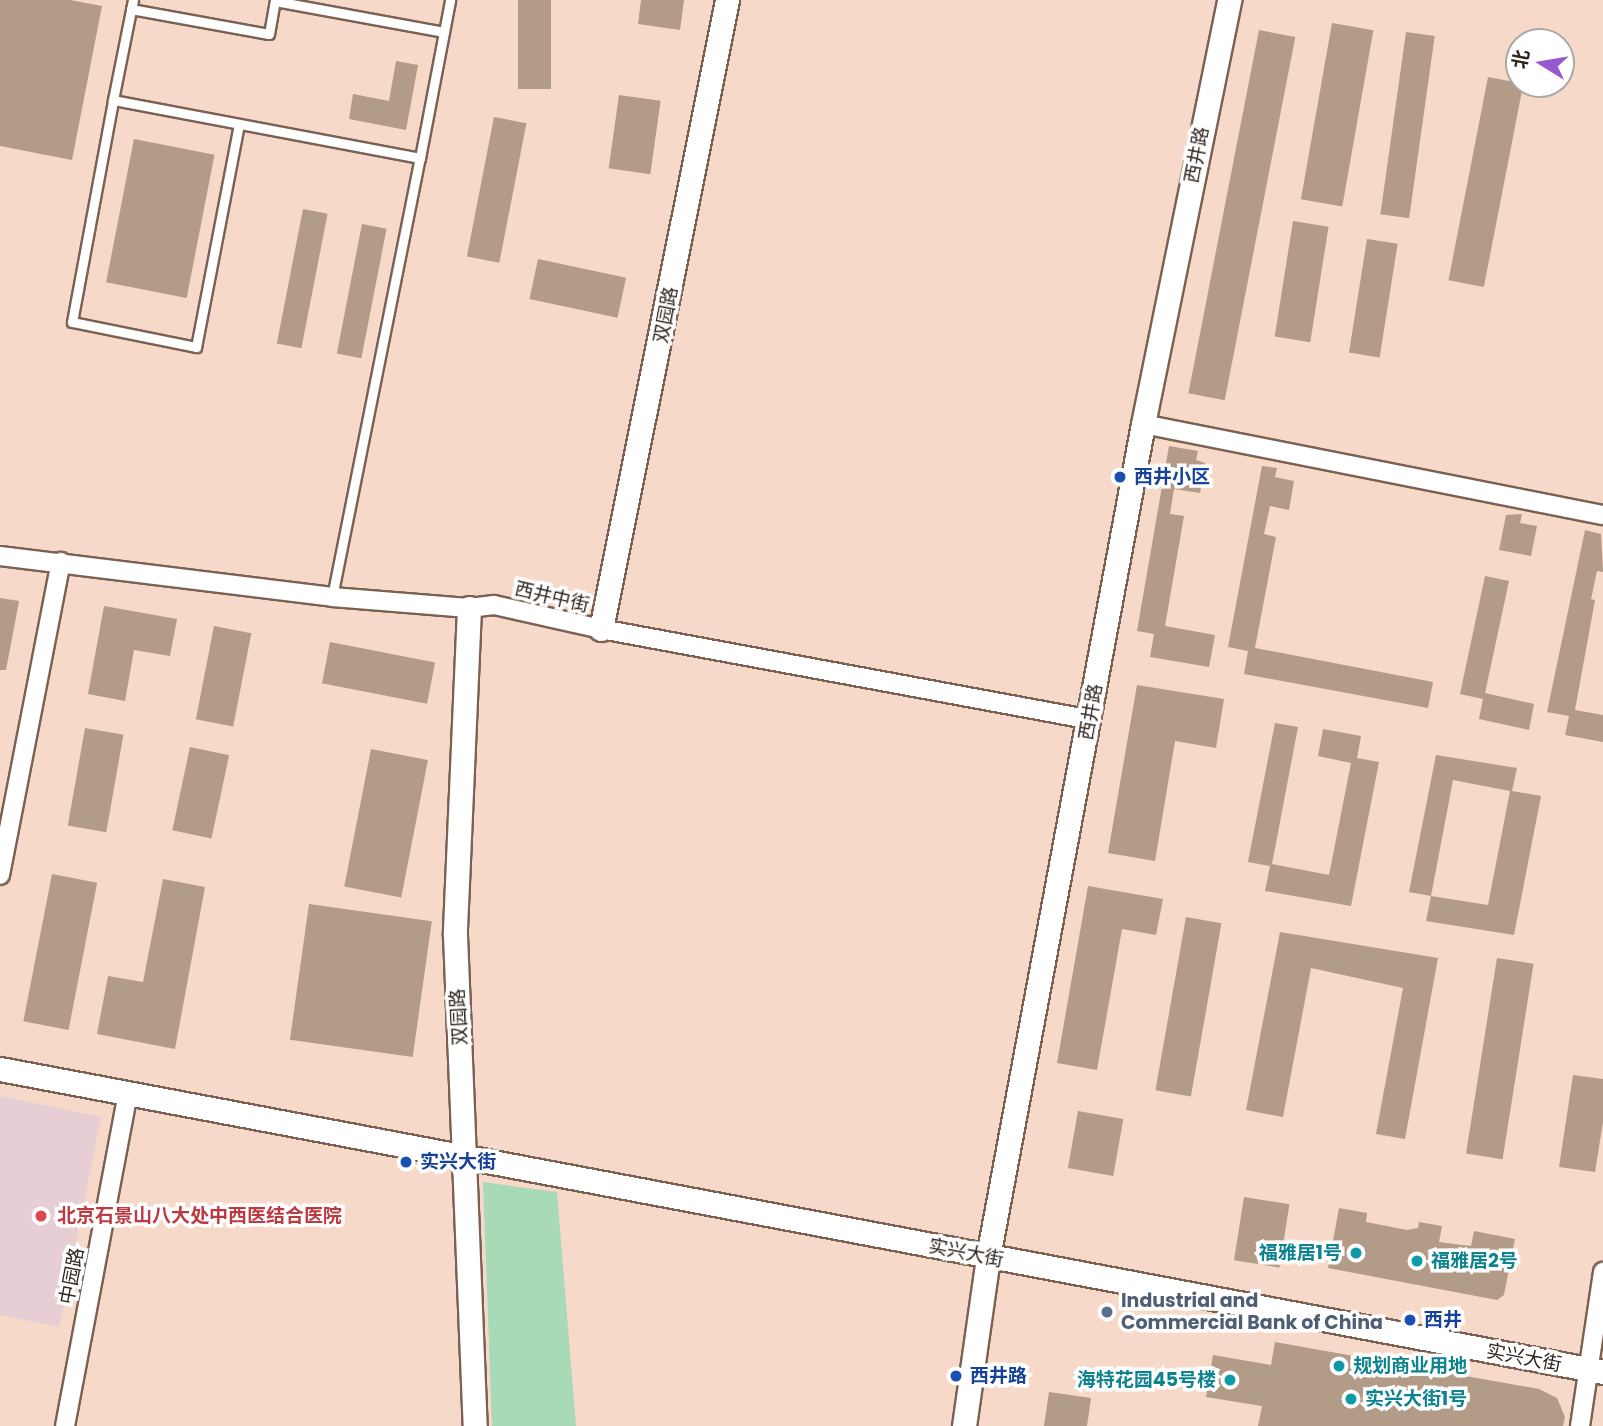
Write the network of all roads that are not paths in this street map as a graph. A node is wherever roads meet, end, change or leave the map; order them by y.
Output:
1 (275, 0) edge
2 (450, 0) edge
3 (727, 0) edge
4 (1229, 0) edge
5 (132, 4) edge
6 (444, 32) junction
7 (113, 100) junction
8 (239, 124) junction
9 (420, 158) junction
10 (1143, 424) junction
11 (1603, 515) edge
12 (0, 555) edge
13 (61, 562) junction
14 (332, 597) junction
15 (469, 608) junction
16 (601, 629) junction
17 (1090, 720) junction
18 (0, 875) edge
19 (0, 1069) edge
20 (128, 1092) junction
21 (466, 1157) junction
22 (988, 1257) junction
23 (1603, 1272) edge
24 (1596, 1371) edge
25 (65, 1426) edge
26 (475, 1426) edge
27 (964, 1426) edge
28 (1580, 1426) edge

1 - 5 lane
1 - 6 lane
2 - 6 lane
3 - 16 street, 双园路
4 - 10 street, 西井路
5 - 7 lane
6 - 9 lane
7 - 8 lane
7 - 8 lane
8 - 9 lane
9 - 14 lane
10 - 11 street
10 - 17 street, 西井路
12 - 13 street, 西井中街
13 - 14 street, 西井中街
13 - 18 street
14 - 15 street, 西井中街
15 - 16 street, 西井中街
15 - 21 street, 双园路
16 - 17 street, 西井中街
17 - 22 street, 西井路
19 - 20 street, 实兴大街
20 - 21 street, 实兴大街
20 - 25 street, 中园路
21 - 22 street, 实兴大街
21 - 26 street, 双园路
22 - 24 street, 实兴大街
22 - 27 street, 西井路
23 - 24 street
24 - 28 street

